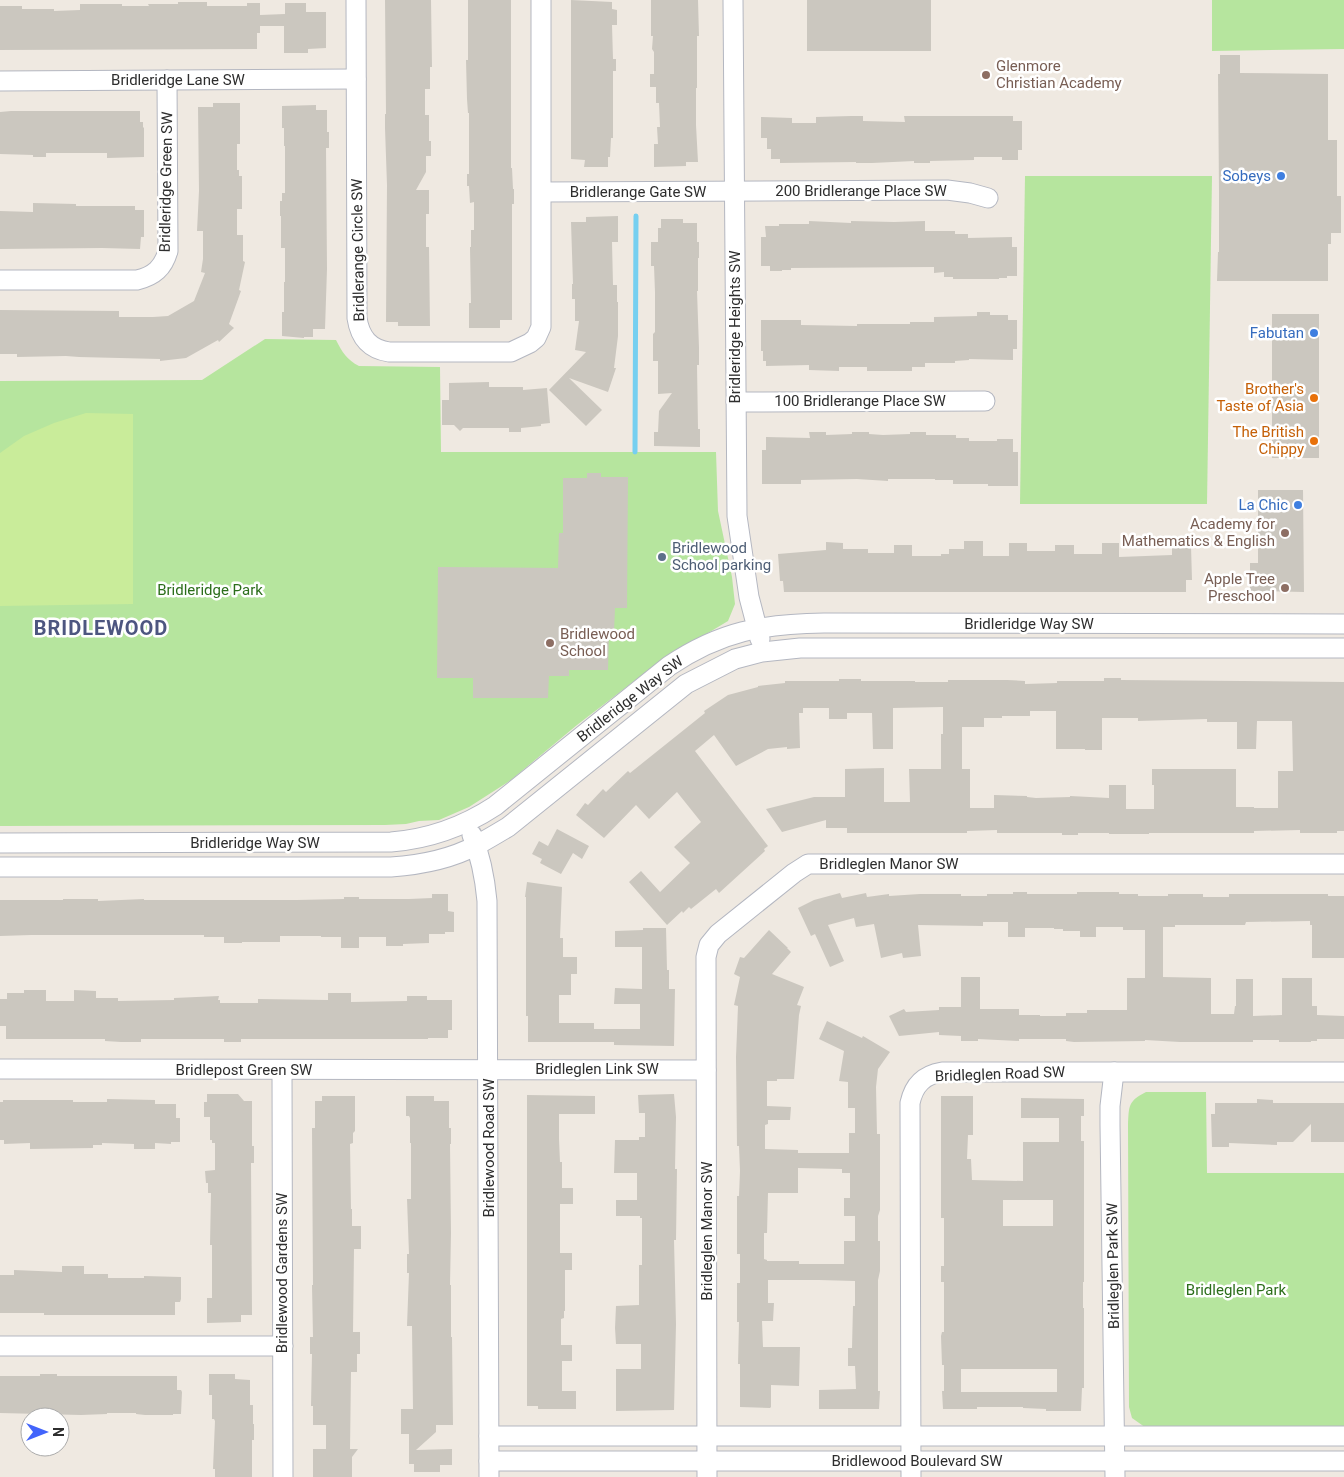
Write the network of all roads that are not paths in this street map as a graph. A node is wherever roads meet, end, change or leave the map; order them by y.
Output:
1 (356, 0) edge
2 (541, 0) edge
3 (733, 0) edge
4 (356, 79) junction
5 (167, 80) junction
6 (0, 81) edge
7 (734, 191) junction
8 (542, 192) junction
9 (988, 198) dead end
10 (0, 280) edge
11 (985, 401) dead end
12 (736, 402) junction
13 (973, 624) junction
14 (1189, 624) junction
15 (1344, 624) edge
16 (758, 628) junction
17 (973, 648) junction
18 (1190, 648) junction
19 (1344, 648) edge
20 (762, 652) junction
21 (467, 822) junction
22 (0, 843) edge
23 (165, 843) junction
24 (476, 845) junction
25 (1344, 864) edge
26 (0, 867) edge
27 (165, 867) junction
28 (489, 1069) junction
29 (0, 1070) edge
30 (282, 1070) junction
31 (706, 1070) junction
32 (1114, 1072) junction
33 (1344, 1072) edge
34 (0, 1346) edge
35 (283, 1346) junction
36 (489, 1436) junction
37 (707, 1436) junction
38 (911, 1436) junction
39 (1115, 1436) junction
40 (1344, 1436) edge
41 (1344, 1461) edge
42 (489, 1469) edge
43 (707, 1469) edge
44 (911, 1469) edge
45 (1115, 1469) edge
46 (283, 1477) edge

1 - 4 street, Bridlerange Circle SW
2 - 8 street, Bridlerange Circle SW
3 - 7 street, Bridleridge Heights SW
4 - 5 street, Bridleridge Lane SW
4 - 8 street, Bridlerange Circle SW
5 - 6 street, Bridleridge Lane SW
5 - 10 street, Bridleridge Green SW
7 - 8 street, Bridlerange Gate SW
7 - 9 street, 200 Bridlerange Place SW
7 - 12 street, Bridleridge Heights SW
11 - 12 street, 100 Bridlerange Place SW
12 - 16 street, Bridleridge Heights SW
13 - 14 street, Bridleridge Way SW
13 - 16 street, Bridleridge Way SW
13 - 17 street
14 - 15 street, Bridleridge Way SW
14 - 18 street
16 - 20 street, Bridleridge Heights SW
16 - 21 street, Bridleridge Way SW
17 - 18 street, Bridleridge Way SW
17 - 20 street, Bridleridge Way SW
18 - 19 street, Bridleridge Way SW
20 - 24 street, Bridleridge Way SW
21 - 23 street, Bridleridge Way SW
21 - 24 street, Bridlewood Road SW
22 - 23 street, Bridleridge Way SW
23 - 27 street
24 - 27 street, Bridleridge Way SW
24 - 28 street, Bridlewood Road SW
25 - 31 street, Bridleglen Manor SW
26 - 27 street, Bridleridge Way SW
28 - 30 street, Bridlepost Green SW
28 - 31 street, Bridleglen Link SW
28 - 36 street, Bridlewood Road SW
29 - 30 street, Bridlepost Green SW
30 - 35 street, Bridlewood Gardens SW
31 - 37 street, Bridleglen Manor SW
32 - 33 street, Bridleglen Road SW
32 - 38 street, Bridleglen Road SW
32 - 39 street, Bridleglen Park SW
34 - 35 street
35 - 46 street, Bridlewood Gardens SW
36 - 37 street, Bridlewood Boulevard SW
36 - 42 street, Bridlewood Road SW
37 - 38 street, Bridlewood Boulevard SW
37 - 43 street, Bridleglen Manor SW
38 - 39 street, Bridlewood Boulevard SW
38 - 44 street, Bridleglen Road SW
39 - 40 street, Bridlewood Boulevard SW
39 - 45 street, Bridleglen Park SW
41 - 45 street, Bridlewood Boulevard SW
42 - 43 street, Bridlewood Boulevard SW
43 - 44 street, Bridlewood Boulevard SW
44 - 45 street, Bridlewood Boulevard SW

